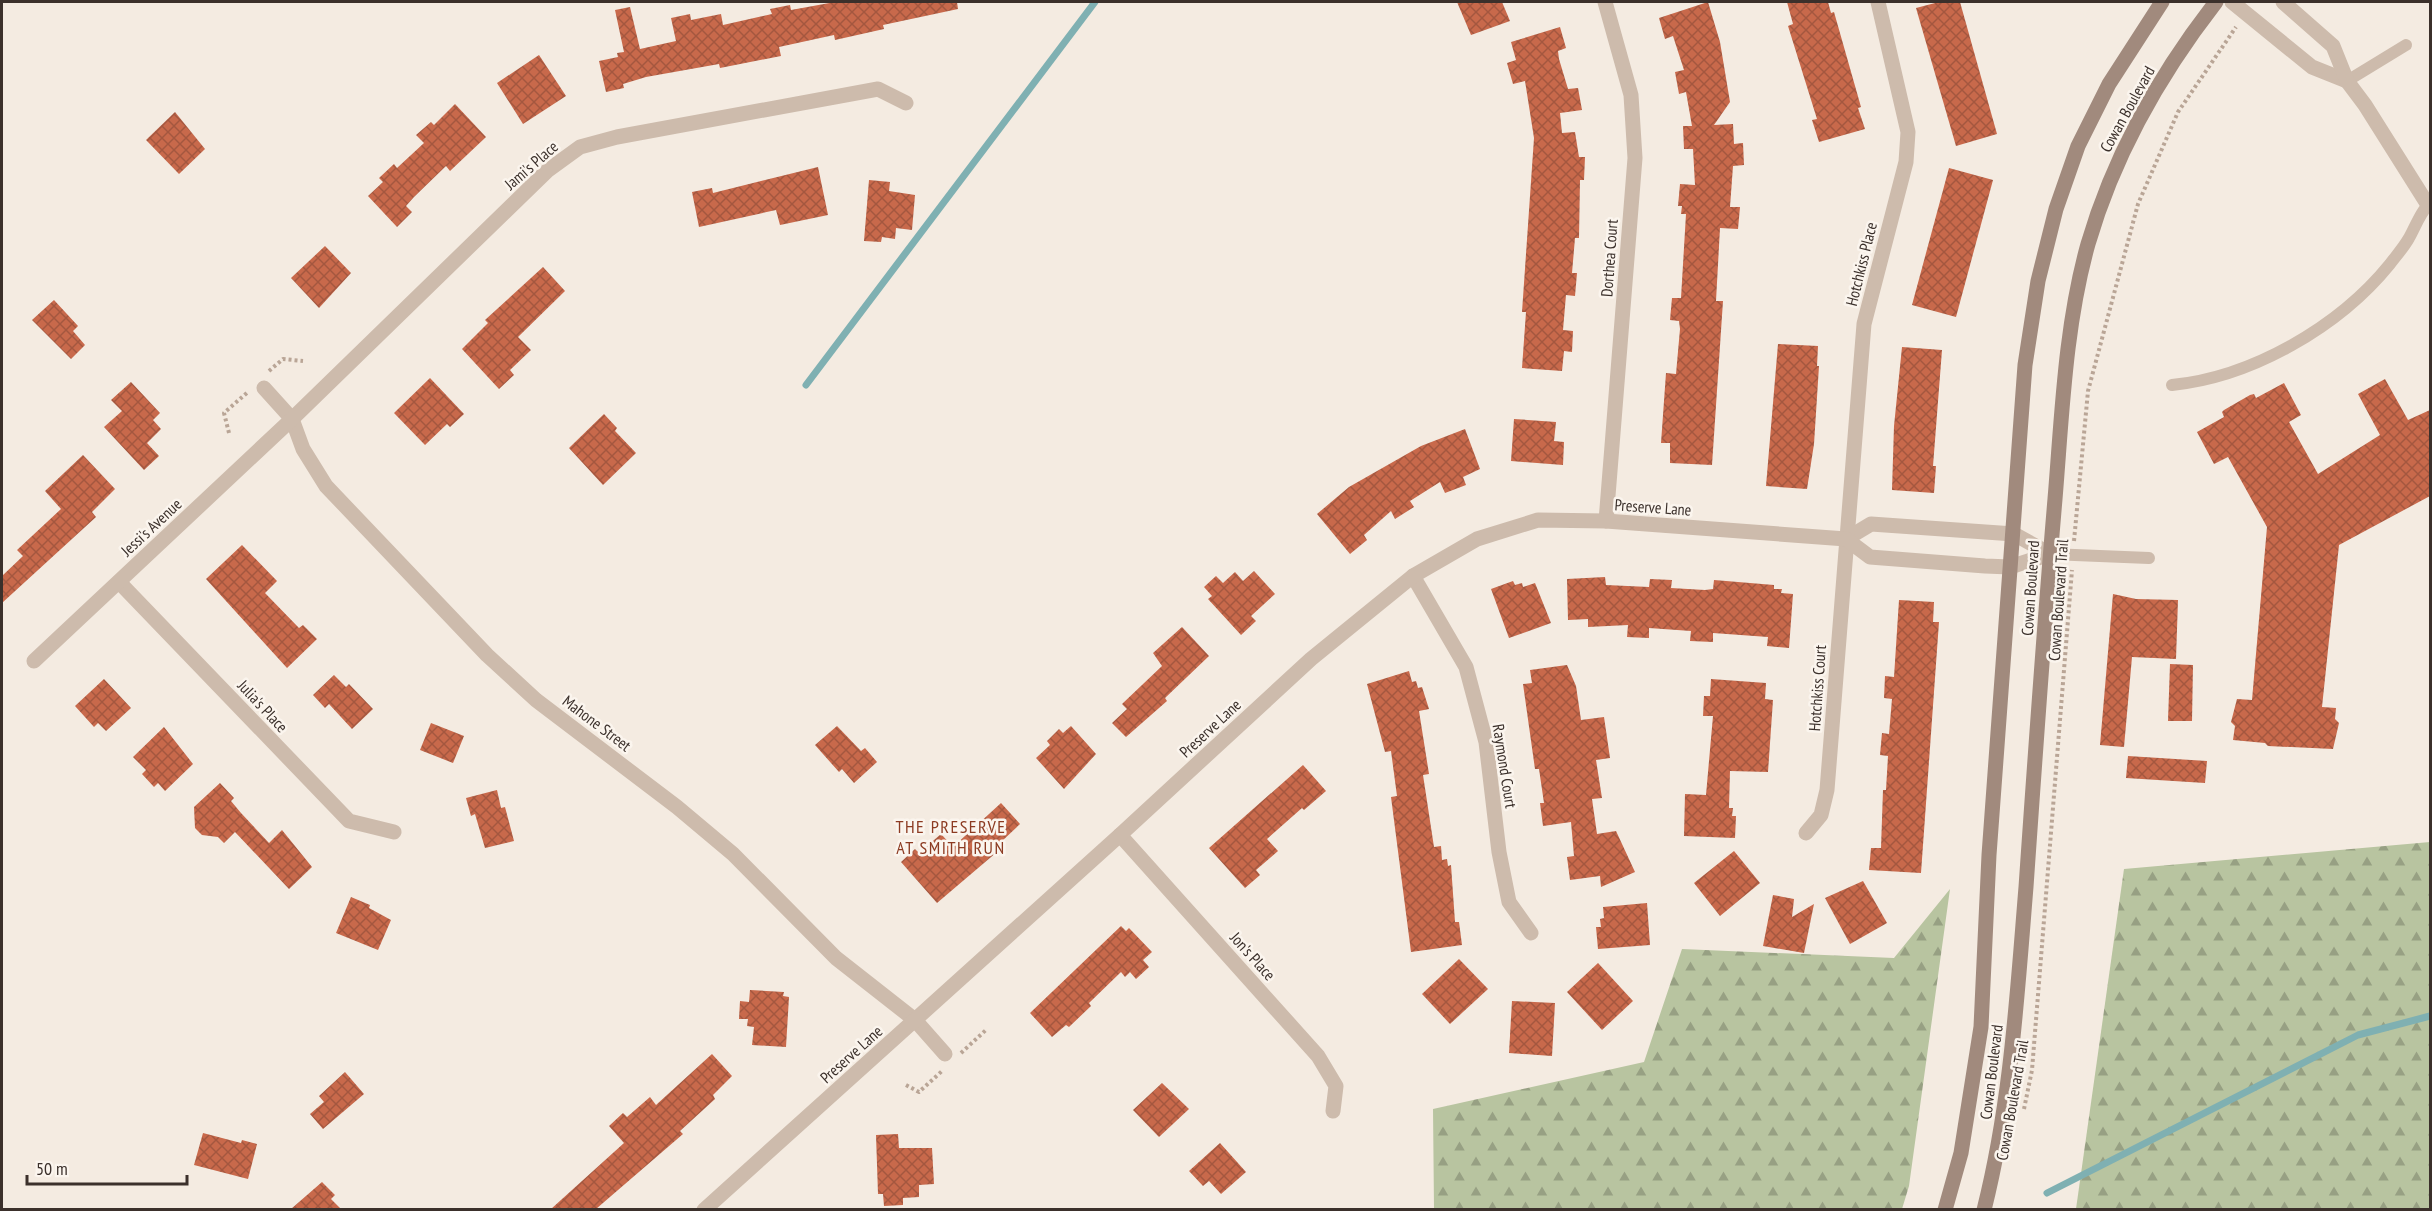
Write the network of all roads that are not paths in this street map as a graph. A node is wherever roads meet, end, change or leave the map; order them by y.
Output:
1 (1605, 2) edge
2 (1878, 2) edge
3 (2162, 2) edge
4 (2216, 2) edge
5 (2232, 2) edge
6 (2283, 2) edge
7 (2406, 45) dead end
8 (2346, 81) junction
9 (906, 103) dead end
10 (2429, 205) edge
11 (2172, 385) dead end
12 (264, 388) dead end
13 (292, 419) junction
14 (1606, 521) junction
15 (2014, 534) junction
16 (1846, 539) junction
17 (2050, 554) junction
18 (2149, 558) dead end
19 (2010, 567) junction
20 (1413, 576) junction
21 (118, 582) junction
22 (34, 661) dead end
23 (394, 832) dead end
24 (1806, 833) dead end
25 (1120, 835) junction
26 (1531, 933) dead end
27 (915, 1020) junction
28 (945, 1053) dead end
29 (1333, 1111) dead end
30 (704, 1209) edge
31 (1945, 1209) edge
32 (1984, 1209) edge

1 - 14 street, Dorthea Court
2 - 16 street, Hotchkiss Place
3 - 15 main road, Cowan Boulevard
4 - 17 main road, Cowan Boulevard
5 - 8 street
6 - 8 street
7 - 8 lane
8 - 10 street
9 - 13 street, Jami's Place
10 - 11 lane
12 - 13 street, Mahone Street
13 - 21 street, Jessi's Avenue
13 - 27 street, Mahone Street
14 - 16 street, Preserve Lane
14 - 20 street, Preserve Lane
15 - 16 street
15 - 17 street
15 - 19 main road, Cowan Boulevard
16 - 19 street
16 - 24 street, Hotchkiss Court
17 - 18 lane
17 - 19 street
17 - 32 main road, Cowan Boulevard
19 - 31 main road, Cowan Boulevard
20 - 25 street, Preserve Lane
20 - 26 street, Raymond Court
21 - 22 street, Jessi's Avenue
21 - 23 street, Julia's Place
25 - 27 street, Preserve Lane
25 - 29 street, Jon's Place
27 - 28 street, Mahone Street
27 - 30 street, Preserve Lane

